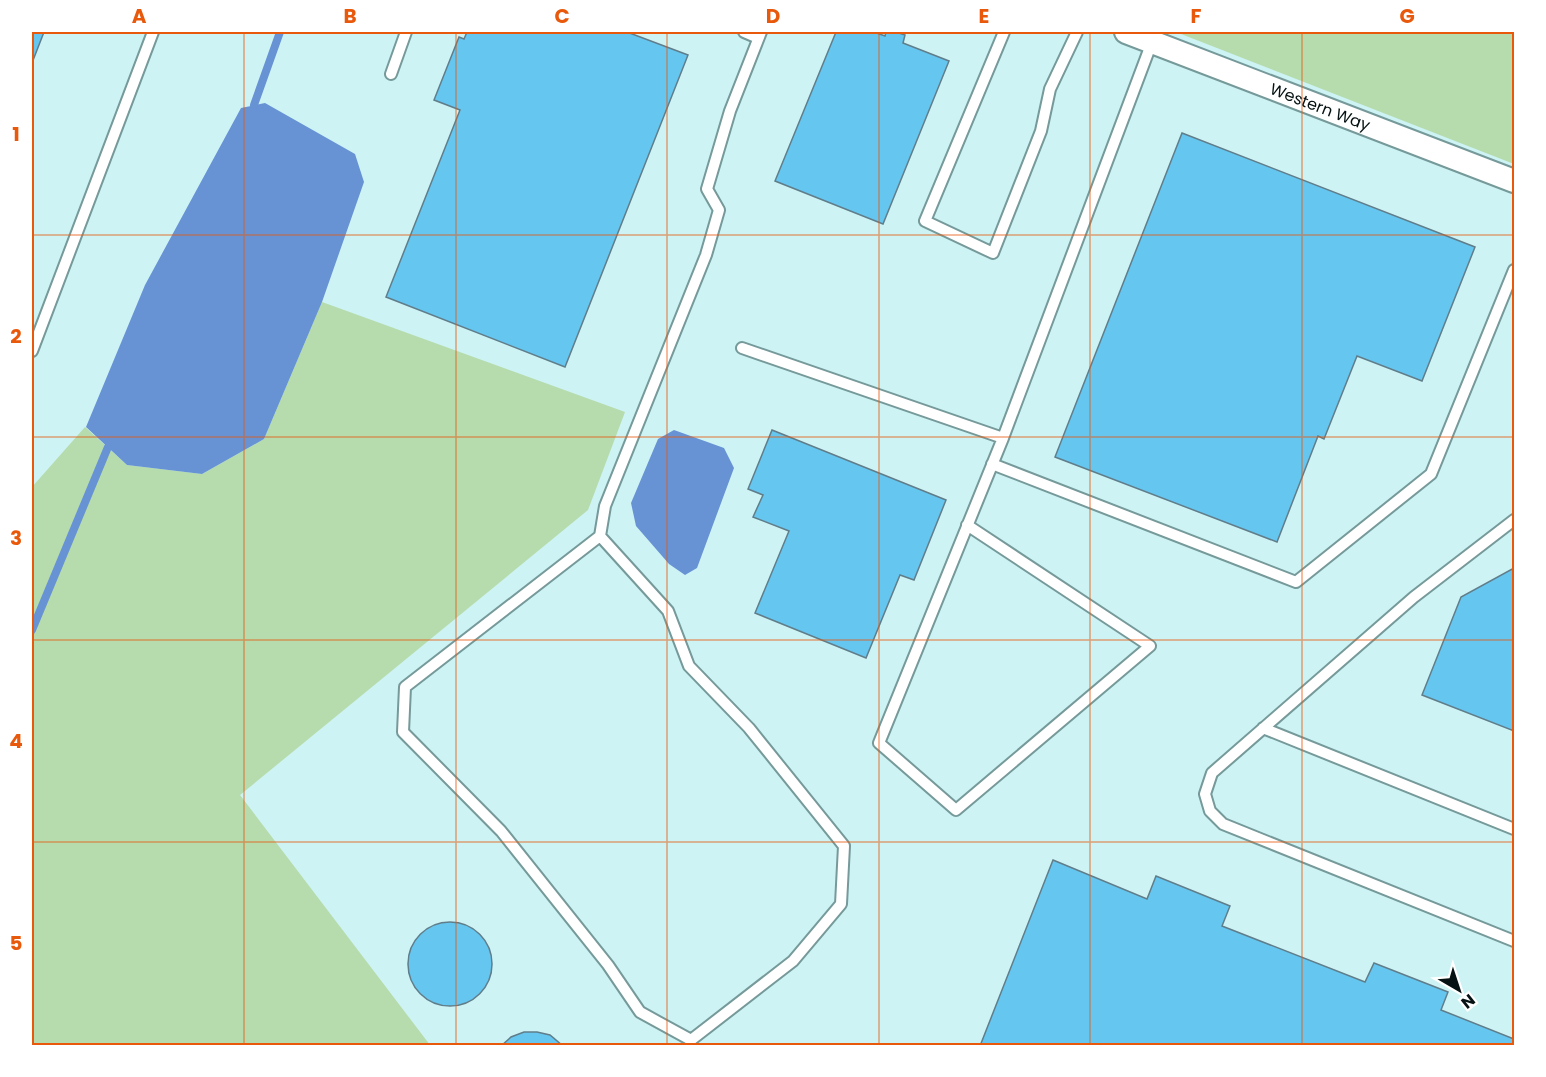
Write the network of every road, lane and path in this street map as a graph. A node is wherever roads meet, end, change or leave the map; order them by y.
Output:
1 (153, 32) edge
2 (406, 32) edge
3 (744, 32) edge
4 (1004, 32) edge
5 (1077, 32) edge
6 (1126, 32) edge
7 (759, 35) edge
8 (1152, 42) junction
9 (391, 74) dead end
10 (1515, 181) edge
11 (1515, 270) edge
12 (742, 348) dead end
13 (32, 351) edge
14 (1003, 438) junction
15 (992, 464) junction
16 (1515, 520) edge
17 (967, 525) junction
18 (600, 536) junction
19 (1263, 728) junction
20 (1515, 829) edge
21 (1515, 941) edge

1 - 13 lane
2 - 9 lane
3 - 7 lane
4 - 5 lane
6 - 8 street, Western Way
7 - 18 lane
8 - 10 street, Western Way
8 - 14 lane
11 - 15 lane
12 - 14 lane
14 - 15 lane
15 - 17 lane
16 - 19 lane
17 - 17 lane
18 - 18 lane
19 - 20 lane
19 - 21 lane

